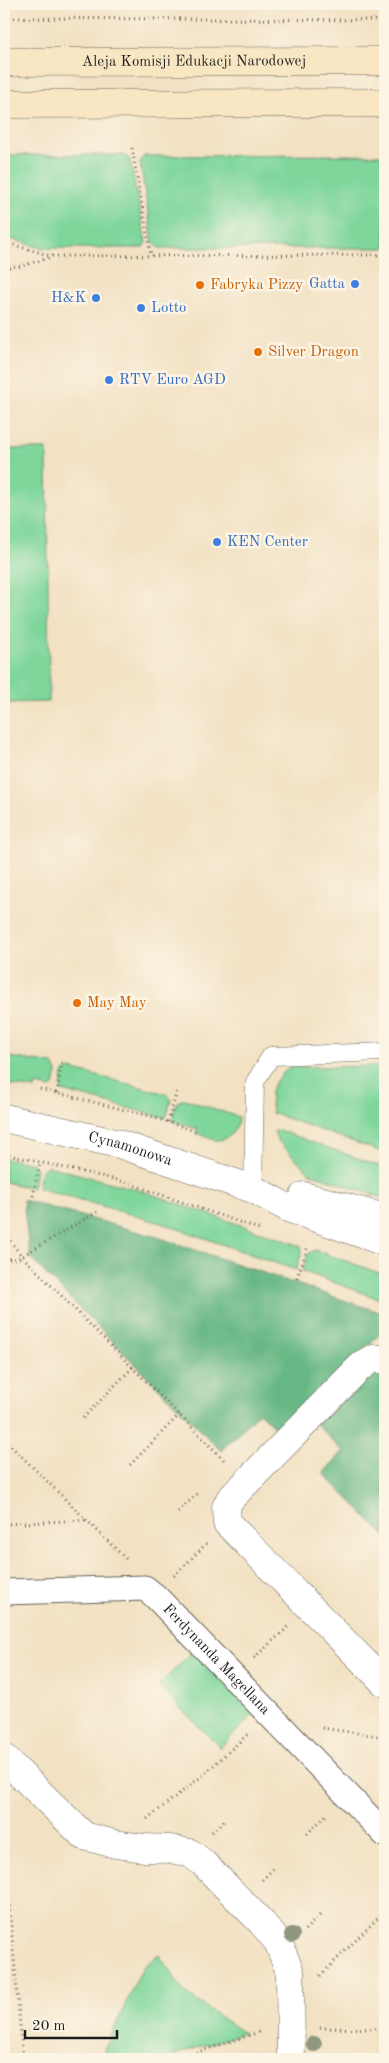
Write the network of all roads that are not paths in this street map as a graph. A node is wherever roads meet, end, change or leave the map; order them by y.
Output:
1 (385, 61) edge
2 (4, 62) edge
3 (385, 103) edge
4 (4, 104) edge
5 (385, 1052) edge
6 (4, 1118) edge
7 (253, 1189) junction
8 (385, 1218) edge
9 (385, 1242) edge
10 (385, 1360) edge
11 (4, 1592) edge
12 (385, 1683) edge
13 (4, 1758) edge
14 (385, 1834) edge
15 (291, 2059) edge

1 - 2 main road, Aleja Komisji Edukacji Narodowej
3 - 4 main road
5 - 7 lane
6 - 7 street, Cynamonowa
7 - 8 street, Cynamonowa
7 - 9 street, Cynamonowa
10 - 12 street
11 - 14 street, Ferdynanda Magellana
13 - 15 street

